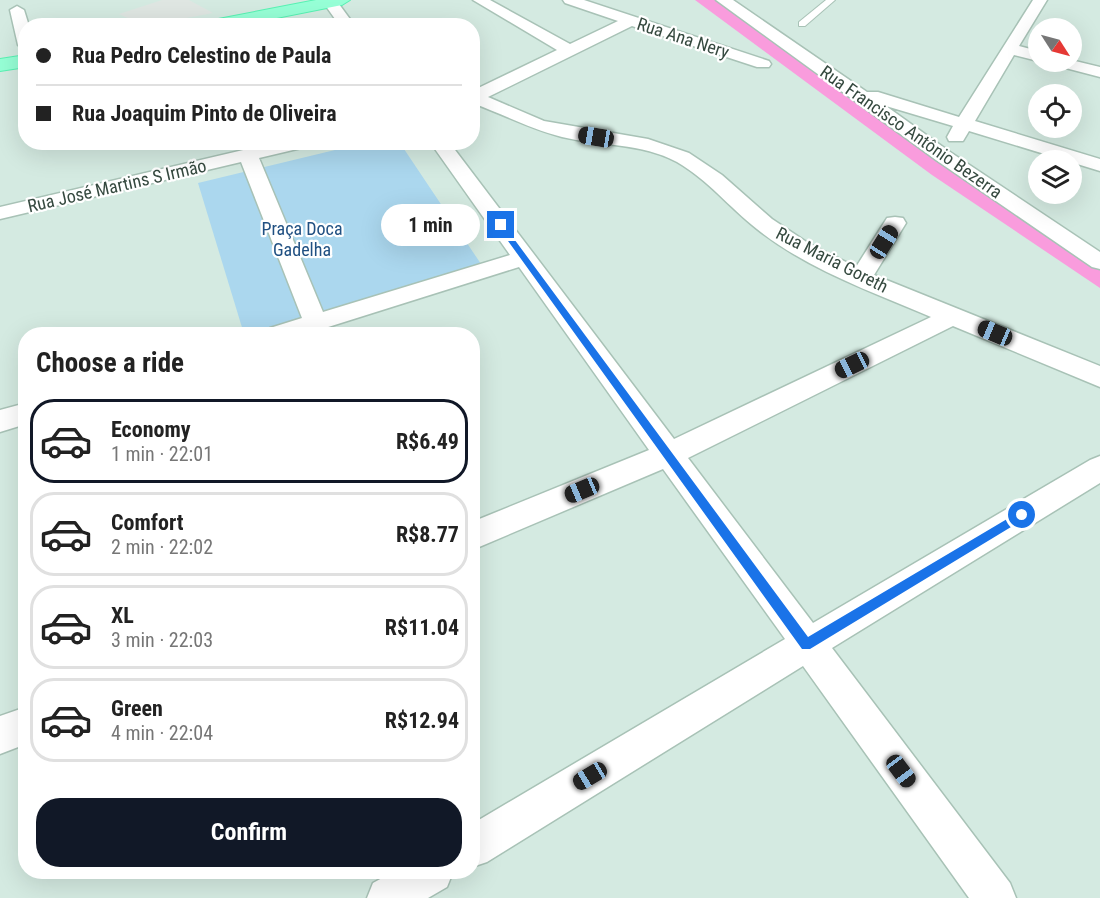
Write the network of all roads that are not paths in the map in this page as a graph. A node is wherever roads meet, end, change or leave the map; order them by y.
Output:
1 (480, 0) edge
2 (570, 0) edge
3 (723, 0) edge
4 (831, 0) edge
5 (1040, 0) edge
6 (336, 1) edge
7 (17, 10) dead end
8 (19, 18) edge
9 (249, 18) edge
10 (344, 18) edge
11 (630, 21) junction
12 (802, 24) dead end
13 (1011, 49) junction
14 (568, 50) junction
15 (1028, 53) edge
16 (18, 62) edge
17 (763, 64) dead end
18 (0, 65) edge
19 (1082, 68) edge
20 (1100, 72) edge
21 (853, 90) junction
22 (480, 94) edge
23 (480, 101) edge
24 (966, 123) junction
25 (272, 150) edge
26 (445, 150) edge
27 (248, 156) junction
28 (943, 156) junction
29 (1100, 165) edge
30 (0, 213) edge
31 (895, 223) dead end
32 (525, 258) junction
33 (1100, 262) edge
34 (861, 278) junction
35 (953, 316) junction
36 (316, 323) junction
37 (303, 327) edge
38 (1100, 377) edge
39 (18, 415) edge
40 (0, 421) edge
41 (669, 454) junction
42 (1100, 468) edge
43 (480, 533) edge
44 (806, 644) junction
45 (18, 727) edge
46 (0, 735) edge
47 (480, 842) edge
48 (420, 879) edge
49 (388, 898) edge
50 (995, 898) edge

1 - 14 street
2 - 11 street, Rua Ana Nery
3 - 21 street, Rua Francisco Antônio Bezerra
4 - 12 lane
5 - 13 street
6 - 9 main road
6 - 10 street
7 - 8 street
11 - 14 street
11 - 17 street, Rua Ana Nery
13 - 15 street
13 - 24 street
14 - 22 street
16 - 18 main road
19 - 20 street
21 - 24 street
21 - 28 street, Rua Francisco Antônio Bezerra
23 - 34 street, Rua Maria Goreth
24 - 28 street
24 - 29 street
25 - 27 street, Rua José Martins S Irmão
26 - 32 street
27 - 30 street, Rua José Martins S Irmão
27 - 36 street
28 - 33 street, Rua Francisco Antônio Bezerra
31 - 34 street
32 - 36 street
32 - 41 street
34 - 35 street, Rua Maria Goreth
35 - 38 street, Rua Maria Goreth
35 - 41 street
36 - 37 street
39 - 40 street
41 - 43 street
41 - 44 street
42 - 44 street
44 - 47 street
44 - 50 street
45 - 46 street
48 - 49 street

